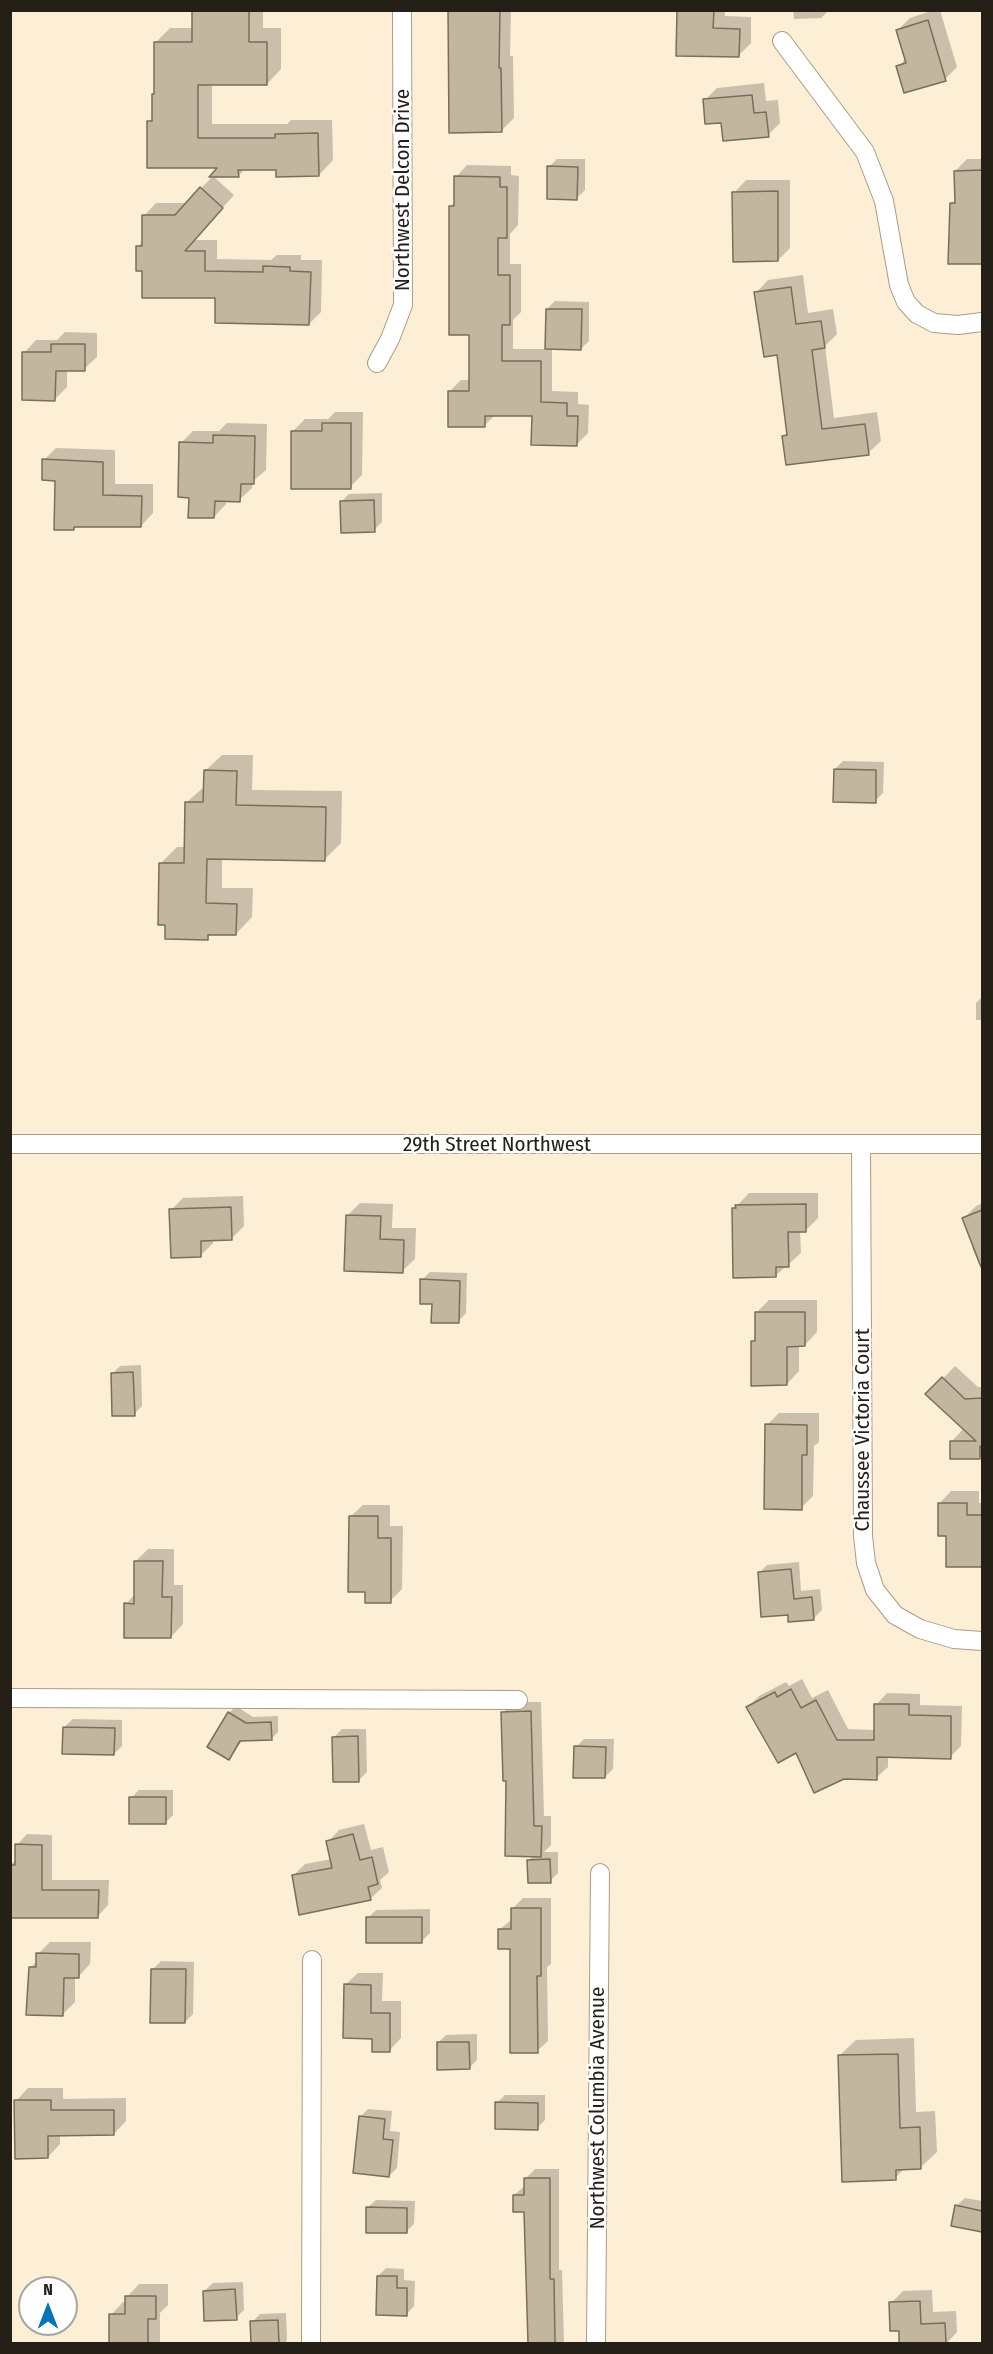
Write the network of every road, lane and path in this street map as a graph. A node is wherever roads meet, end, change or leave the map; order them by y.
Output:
1 (402, 10) edge
2 (782, 41) dead end
3 (982, 322) edge
4 (377, 363) dead end
5 (10, 1144) edge
6 (982, 1144) edge
7 (861, 1145) junction
8 (982, 1641) edge
9 (10, 1698) edge
10 (518, 1700) dead end
11 (600, 1873) dead end
12 (312, 1960) dead end
13 (311, 2343) edge
14 (596, 2343) edge

1 - 4 street, Northwest Delcon Drive
2 - 3 street
5 - 7 street, 29th Street Northwest
6 - 7 street, 29th Street Northwest
7 - 8 street, Chaussee Victoria Court
9 - 10 street
11 - 14 street, Northwest Columbia Avenue
12 - 13 street

